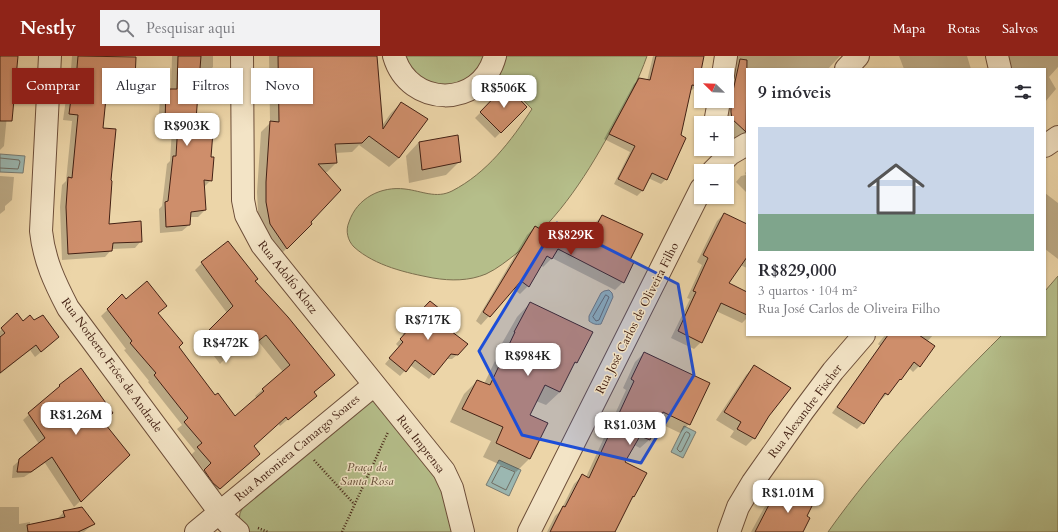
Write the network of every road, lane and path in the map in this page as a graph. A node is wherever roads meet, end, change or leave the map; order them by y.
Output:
1 (50, 56) edge
2 (242, 56) edge
3 (394, 56) edge
4 (495, 56) edge
5 (726, 56) edge
6 (858, 56) edge
7 (996, 56) edge
8 (724, 68) edge
9 (847, 68) edge
10 (1000, 68) edge
11 (1058, 137) edge
12 (746, 145) edge
13 (1046, 145) edge
14 (720, 164) edge
15 (694, 203) edge
16 (863, 336) edge
17 (374, 385) junction
18 (390, 428) dead end
19 (311, 456) dead end
20 (354, 504) junction
21 (220, 512) junction
22 (246, 529) edge
23 (196, 532) edge
24 (268, 532) edge
25 (342, 532) edge
26 (463, 532) edge
27 (529, 532) edge
28 (730, 532) edge

1 - 21 street, Rua Norberto Fróes de Andrade
2 - 17 street, Rua Adolfo Klotz
3 - 4 street
5 - 8 street
6 - 9 street
7 - 10 street
11 - 13 street
12 - 14 street
15 - 27 street, Rua José Carlos de Oliveira Filho
16 - 28 street, Rua Alexandre Fischer
17 - 21 street, Rua Antonieta Camargo Soares
17 - 26 street, Rua Imprensa
18 - 20 path
19 - 20 path
20 - 25 path
21 - 22 street, Rua Norberto Fróes de Andrade
21 - 23 street, Rua Antonieta Camargo Soares
22 - 24 path

